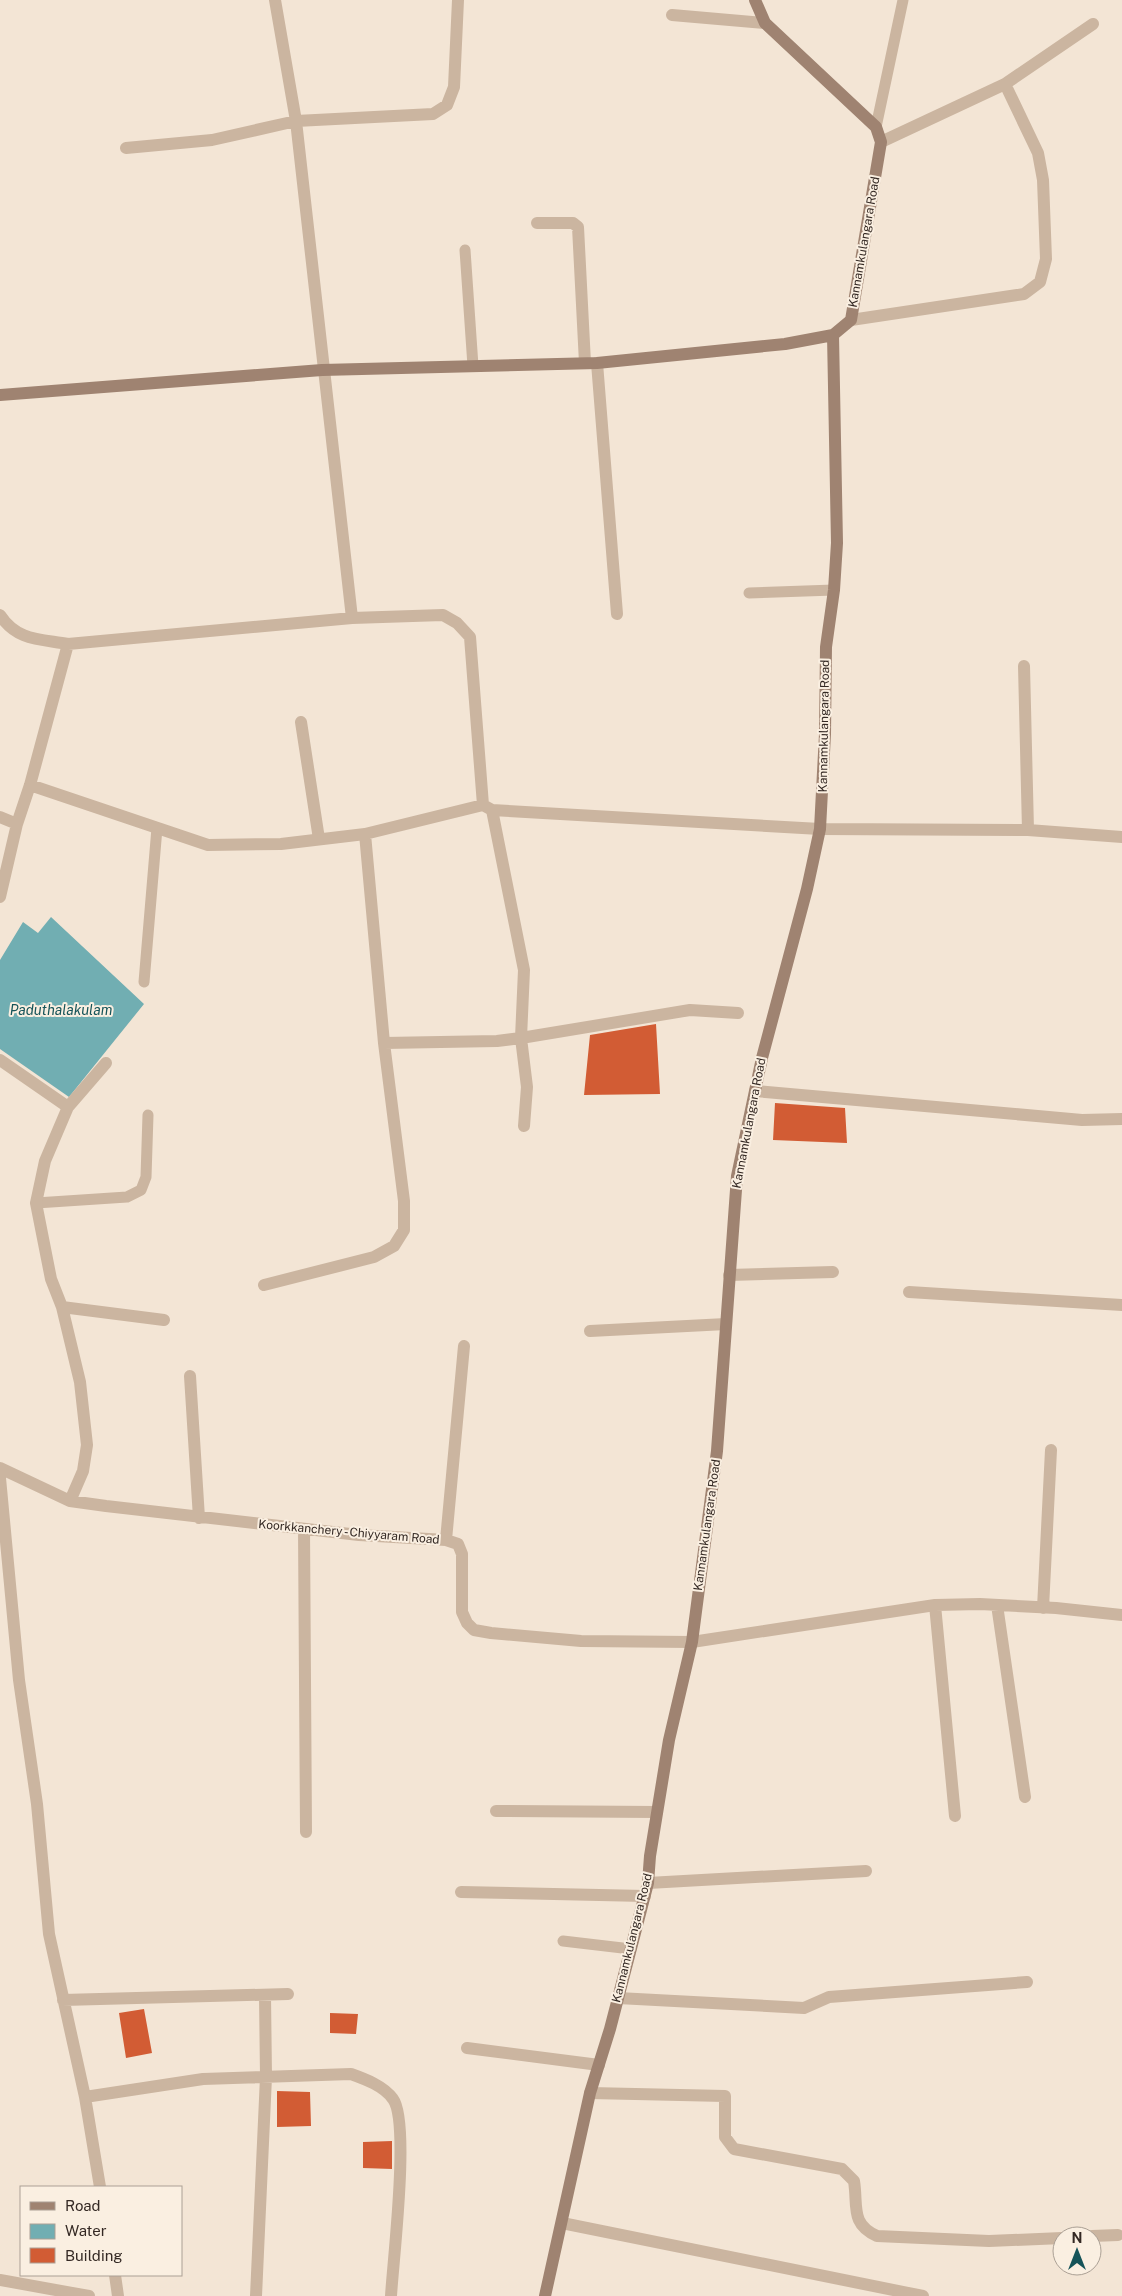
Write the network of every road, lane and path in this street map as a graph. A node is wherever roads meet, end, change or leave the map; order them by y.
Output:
1 (275, 0) edge
2 (458, 0) edge
3 (756, 0) edge
4 (903, 0) edge
5 (672, 15) dead end
6 (765, 23) junction
7 (1093, 24) dead end
8 (1006, 84) junction
9 (296, 121) junction
10 (876, 127) junction
11 (882, 142) junction
12 (126, 148) dead end
13 (536, 223) dead end
14 (464, 250) dead end
15 (851, 320) junction
16 (833, 335) junction
17 (591, 363) junction
18 (474, 366) junction
19 (322, 370) junction
20 (0, 395) edge
21 (834, 590) junction
22 (749, 593) dead end
23 (617, 614) dead end
24 (0, 615) edge
25 (352, 618) junction
26 (68, 644) junction
27 (1024, 666) dead end
28 (301, 722) dead end
29 (30, 785) junction
30 (488, 808) junction
31 (0, 818) edge
32 (17, 824) junction
33 (157, 828) junction
34 (820, 829) junction
35 (1028, 830) junction
36 (365, 834) junction
37 (1122, 837) edge
38 (319, 839) junction
39 (0, 897) edge
40 (144, 982) dead end
41 (738, 1013) dead end
42 (521, 1038) junction
43 (384, 1043) junction
44 (0, 1060) edge
45 (106, 1063) dead end
46 (755, 1091) junction
47 (68, 1107) junction
48 (148, 1115) dead end
49 (1122, 1119) edge
50 (524, 1126) dead end
51 (36, 1204) junction
52 (833, 1272) dead end
53 (729, 1275) junction
54 (264, 1285) dead end
55 (909, 1292) dead end
56 (1122, 1305) edge
57 (62, 1307) junction
58 (164, 1320) dead end
59 (726, 1324) junction
60 (590, 1331) dead end
61 (464, 1346) dead end
62 (190, 1376) dead end
63 (1051, 1450) dead end
64 (0, 1468) edge
65 (0, 1478) edge
66 (70, 1501) junction
67 (199, 1518) junction
68 (304, 1529) junction
69 (446, 1540) junction
70 (935, 1605) junction
71 (997, 1605) junction
72 (1043, 1608) junction
73 (1122, 1615) edge
74 (692, 1642) junction
75 (1025, 1796) dead end
76 (496, 1811) dead end
77 (657, 1812) junction
78 (955, 1816) dead end
79 (306, 1832) dead end
80 (866, 1871) dead end
81 (648, 1882) junction
82 (462, 1892) dead end
83 (645, 1896) junction
84 (564, 1941) dead end
85 (631, 1949) junction
86 (1027, 1982) dead end
87 (288, 1994) dead end
88 (265, 1995) junction
89 (618, 1998) junction
90 (63, 2000) junction
91 (467, 2048) dead end
92 (599, 2065) junction
93 (266, 2077) junction
94 (590, 2093) junction
95 (85, 2097) junction
96 (100, 2186) edge
97 (562, 2223) junction
98 (1118, 2235) dead end
99 (1102, 2236) edge
100 (1052, 2238) edge
101 (115, 2276) edge
102 (0, 2280) edge
103 (89, 2296) edge
104 (118, 2296) edge
105 (256, 2296) edge
106 (391, 2296) edge
107 (545, 2296) edge
108 (923, 2296) edge

1 - 9 street
2 - 9 street
3 - 6 street
4 - 10 lane
5 - 6 street
6 - 10 street
7 - 8 street
8 - 11 street
8 - 15 street
9 - 12 street
9 - 19 street
10 - 11 street
11 - 15 street, Kannamkulangara Road
13 - 17 street
14 - 18 lane
15 - 16 street, Kannamkulangara Road
16 - 17 street
16 - 21 street, Kannamkulangara Road
17 - 18 street
17 - 23 street
18 - 19 street
19 - 20 street
19 - 25 street
21 - 22 lane
21 - 34 street, Kannamkulangara Road
24 - 26 street
25 - 26 street
25 - 30 street
26 - 29 street
27 - 35 street
28 - 38 street
29 - 32 street
29 - 33 street
30 - 34 street
30 - 36 street
30 - 42 street
31 - 32 street
32 - 39 street
33 - 38 street
33 - 40 lane
34 - 35 street
34 - 46 street, Kannamkulangara Road
35 - 37 street
36 - 38 street
36 - 43 street
41 - 42 street
42 - 43 street
42 - 50 street
43 - 54 street
44 - 47 street
45 - 47 street
46 - 49 street
46 - 53 street, Kannamkulangara Road
47 - 51 street
48 - 51 lane
51 - 57 street
52 - 53 street
53 - 59 street, Kannamkulangara Road
55 - 56 street
57 - 58 street
57 - 66 street
59 - 60 street
59 - 74 street, Kannamkulangara Road
61 - 69 street
62 - 67 street
63 - 72 street
64 - 66 street, Koorkkanchery - Chiyyaram Road
65 - 90 street
66 - 67 street, Koorkkanchery - Chiyyaram Road
67 - 68 street, Koorkkanchery - Chiyyaram Road
68 - 69 street, Koorkkanchery - Chiyyaram Road
68 - 79 street
69 - 74 street, Koorkkanchery - Chiyyaram Road
70 - 71 street
70 - 74 street
70 - 78 street
71 - 72 street
71 - 75 street
72 - 73 street
74 - 77 street, Kannamkulangara Road
76 - 77 street
77 - 81 street, Kannamkulangara Road
80 - 81 street
81 - 83 street, Kannamkulangara Road
82 - 83 street
83 - 85 street, Kannamkulangara Road
84 - 85 lane
85 - 89 street, Kannamkulangara Road
86 - 89 street
87 - 88 street
88 - 90 street
88 - 93 street
89 - 92 street, Kannamkulangara Road
90 - 95 street
91 - 92 street
92 - 94 street, Kannamkulangara Road
93 - 95 street
93 - 105 street
93 - 106 street
94 - 97 street, Kannamkulangara Road
94 - 100 street
95 - 96 street
97 - 107 street, Kannamkulangara Road
97 - 108 street
98 - 99 street
101 - 104 street
102 - 103 street

